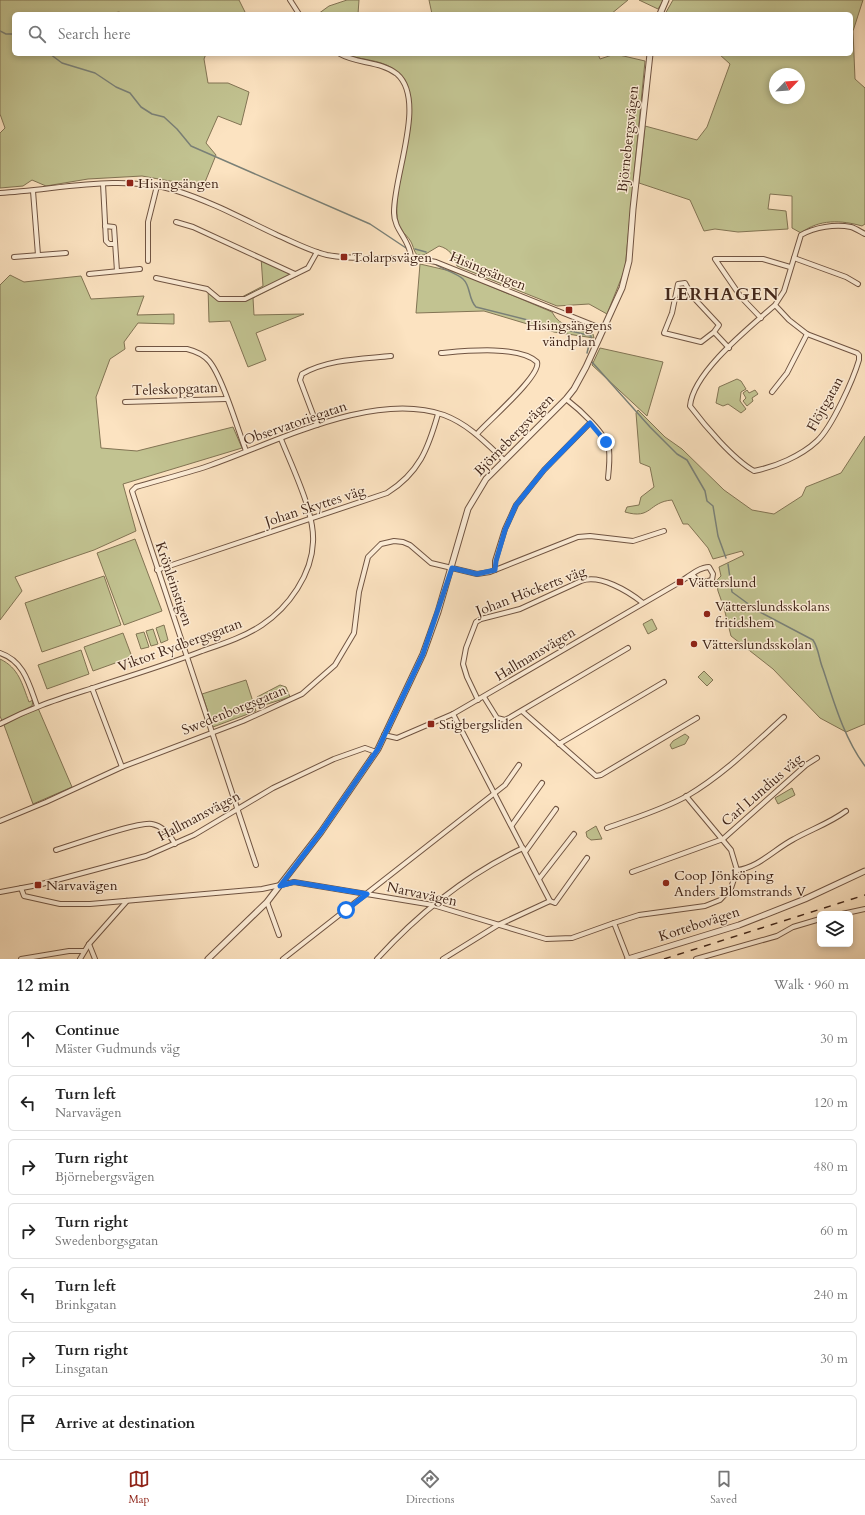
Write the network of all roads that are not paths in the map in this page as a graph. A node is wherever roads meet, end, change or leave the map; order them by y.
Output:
1 (290, 0) edge
2 (666, 0) edge
3 (298, 12) edge
4 (661, 12) edge
5 (346, 56) edge
6 (650, 56) edge
7 (102, 184) junction
8 (157, 186) junction
9 (33, 191) junction
10 (0, 194) edge
11 (176, 222) dead end
12 (105, 226) junction
13 (865, 234) edge
14 (115, 244) junction
15 (317, 252) junction
16 (66, 253) dead end
17 (38, 255) junction
18 (14, 256) dead end
19 (411, 257) junction
20 (794, 258) junction
21 (148, 261) dead end
22 (790, 267) junction
23 (140, 269) dead end
24 (117, 271) junction
25 (89, 274) dead end
26 (295, 274) junction
27 (156, 278) dead end
28 (858, 284) dead end
29 (776, 305) junction
30 (761, 318) junction
31 (603, 330) junction
32 (714, 332) junction
33 (808, 334) junction
34 (729, 348) junction
35 (138, 349) dead end
36 (441, 353) dead end
37 (391, 356) dead end
38 (772, 392) dead end
39 (566, 398) junction
40 (226, 399) junction
41 (125, 402) dead end
42 (438, 414) junction
43 (590, 423) junction
44 (317, 425) junction
45 (477, 434) junction
46 (281, 439) junction
47 (246, 452) junction
48 (504, 460) junction
49 (608, 478) dead end
50 (132, 491) joint
51 (310, 519) junction
52 (664, 531) dead end
53 (452, 568) junction
54 (158, 570) junction
55 (495, 570) junction
56 (692, 574) junction
57 (643, 603) junction
58 (628, 648) dead end
59 (0, 652) edge
60 (187, 657) junction
61 (664, 682) dead end
62 (92, 688) junction
63 (484, 696) junction
64 (478, 700) junction
65 (37, 706) junction
66 (522, 710) junction
67 (453, 714) junction
68 (784, 716) dead end
69 (697, 718) dead end
70 (0, 724) edge
71 (212, 732) junction
72 (384, 735) junction
73 (559, 744) junction
74 (376, 752) junction
75 (817, 758) dead end
76 (519, 765) dead end
77 (122, 767) junction
78 (542, 784) dead end
79 (495, 793) junction
80 (686, 796) junction
81 (556, 809) dead end
82 (237, 810) junction
83 (846, 811) dead end
84 (0, 821) edge
85 (512, 825) junction
86 (607, 828) dead end
87 (574, 834) dead end
88 (723, 839) junction
89 (175, 844) junction
90 (56, 850) dead end
91 (524, 850) junction
92 (587, 858) dead end
93 (256, 865) dead end
94 (737, 870) junction
95 (865, 871) edge
96 (632, 872) dead end
97 (540, 879) junction
98 (280, 886) junction
99 (22, 888) junction
100 (0, 892) edge
101 (367, 894) junction
102 (127, 901) junction
103 (550, 901) junction
104 (267, 902) junction
105 (433, 905) junction
106 (865, 909) edge
107 (853, 912) edge
108 (817, 920) edge
109 (614, 923) junction
110 (498, 925) junction
111 (279, 935) dead end
112 (89, 944) junction
113 (84, 951) junction
114 (285, 958) edge
115 (21, 959) edge
116 (80, 959) edge
117 (95, 959) edge
118 (208, 959) edge
119 (377, 959) edge
120 (443, 959) edge
121 (628, 959) edge
122 (696, 959) edge

1 - 3 street
2 - 4 street
5 - 19 street
6 - 31 street, Björnebergsvägen
7 - 8 street, Hisingsängen
7 - 9 street, Hisingsängen
7 - 12 street
8 - 15 street, Hisingsängen
8 - 21 street
9 - 10 street, Hisingsängen
9 - 17 street
11 - 26 street
12 - 14 street
12 - 14 street
13 - 20 street
14 - 24 street
15 - 19 street, Hisingsängen
15 - 26 street
16 - 17 street
17 - 18 street
19 - 31 street, Hisingsängen
20 - 22 street
20 - 28 street
22 - 29 street
22 - 30 street
23 - 24 street
24 - 25 street
26 - 27 street
29 - 30 street
29 - 33 street, Flöjtgatan
30 - 34 street
31 - 39 street, Björnebergsvägen
32 - 32 street
32 - 34 street
33 - 34 street, Flöjtgatan
33 - 38 street
35 - 40 street
36 - 45 street
37 - 44 street
39 - 43 street
39 - 48 street, Björnebergsvägen
40 - 41 street, Teleskopgatan
40 - 47 street
42 - 44 street, Observatoriegatan
42 - 45 street, Observatoriegatan
42 - 51 street, Johan Skyttes väg
43 - 49 street
43 - 55 street
44 - 46 street, Observatoriegatan
45 - 48 street, Observatoriegatan
46 - 47 street, Observatoriegatan
46 - 51 street, Viktor Rydbergsgatan
47 - 50 street, Observatoriegatan
48 - 53 street, Björnebergsvägen
50 - 54 street, Krönleinstigen
51 - 54 street, Johan Skyttes väg
51 - 60 street, Viktor Rydbergsgatan
52 - 55 street, Swedenborgsgatan
53 - 55 street, Swedenborgsgatan
53 - 71 street, Swedenborgsgatan
53 - 72 street, Björnebergsvägen
54 - 60 street, Krönleinstigen
56 - 56 street, Hallmansvägen
56 - 57 street, Hallmansvägen
57 - 63 street, Hallmansvägen
57 - 64 street, Johan Höckerts väg
58 - 66 street
59 - 65 street
60 - 62 street, Viktor Rydbergsgatan
60 - 71 street, Krönleinstigen
61 - 73 street
62 - 65 street, Viktor Rydbergsgatan
62 - 77 street
63 - 64 street, Hallmansvägen
63 - 66 street
64 - 67 street, Hallmansvägen
65 - 70 street, Viktor Rydbergsgatan
66 - 73 street
67 - 72 street, Hallmansvägen
67 - 79 street
68 - 80 street
69 - 73 street
71 - 77 street, Swedenborgsgatan
71 - 82 street, Krönleinstigen
72 - 74 street, Björnebergsvägen
74 - 82 street, Hallmansvägen
74 - 98 street, Björnebergsvägen
75 - 88 street, Carl Lundius väg
76 - 79 street
77 - 84 street, Swedenborgsgatan
78 - 85 street
79 - 85 street
79 - 101 street
80 - 86 street
80 - 88 street
81 - 91 street
82 - 89 street, Hallmansvägen
82 - 93 street, Krönleinstigen
83 - 94 street
85 - 91 street
87 - 97 street
88 - 94 street
88 - 96 street
89 - 90 street
89 - 99 street, Hallmansvägen
91 - 97 street
91 - 105 street
92 - 103 street
94 - 109 street, Narvavägen
95 - 121 street, Kortebovägen
97 - 103 street
98 - 101 street, Narvavägen
98 - 102 street, Narvavägen
98 - 104 street, Björnebergsvägen
99 - 100 street, Hallmansvägen
99 - 102 street, Narvavägen
101 - 105 street, Narvavägen
101 - 114 street
102 - 112 street
103 - 110 street
104 - 111 street
104 - 118 street, Björnebergsvägen
105 - 110 street, Narvavägen
105 - 119 street
106 - 107 street
108 - 122 street
109 - 110 street, Narvavägen
109 - 121 street
110 - 120 street
112 - 113 street
112 - 117 street
113 - 115 street
113 - 116 street

